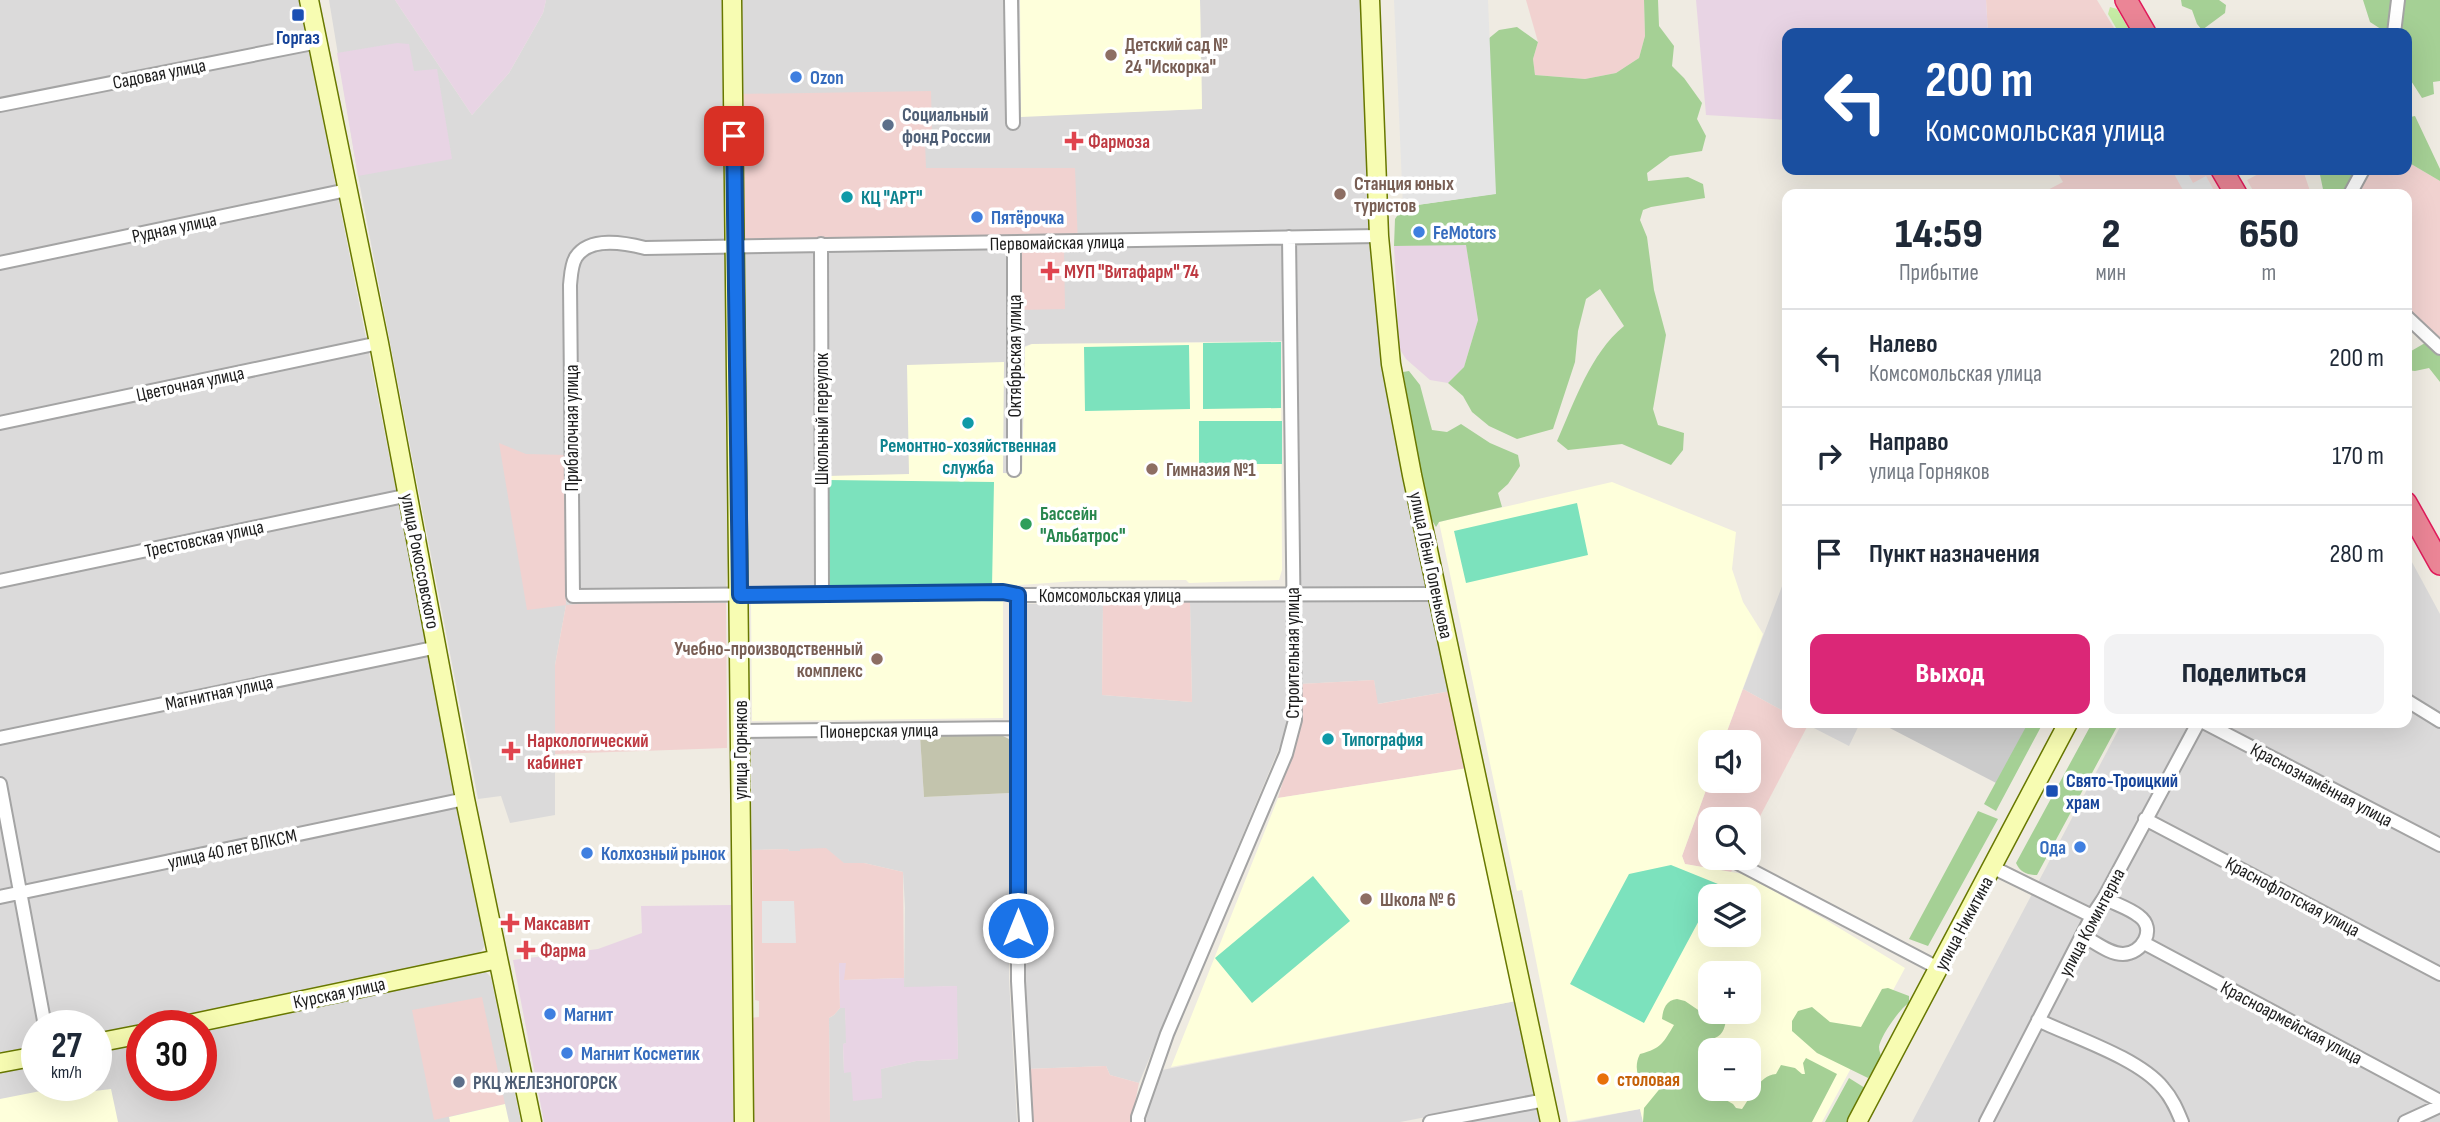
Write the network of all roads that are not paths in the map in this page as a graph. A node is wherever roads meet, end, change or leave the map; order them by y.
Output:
1 (309, 0) edge
2 (732, 0) edge
3 (1011, 0) edge
4 (1370, 0) edge
5 (2126, 0) edge
6 (2398, 0) edge
7 (2142, 28) edge
8 (2395, 28) edge
9 (318, 42) junction
10 (0, 105) edge
11 (1013, 123) dead end
12 (347, 190) junction
13 (1379, 236) junction
14 (1289, 237) junction
15 (1013, 243) junction
16 (821, 244) junction
17 (734, 246) junction
18 (0, 263) edge
19 (2412, 322) edge
20 (379, 344) junction
21 (2440, 348) edge
22 (0, 423) edge
23 (1014, 470) dead end
24 (408, 495) junction
25 (2412, 514) edge
26 (2440, 564) edge
27 (0, 581) edge
28 (822, 594) junction
29 (1438, 594) junction
30 (740, 595) junction
31 (1018, 595) junction
32 (1293, 595) junction
33 (438, 647) junction
34 (2412, 704) edge
35 (2440, 721) edge
36 (1018, 728) junction
37 (2065, 728) edge
38 (2195, 728) edge
39 (2215, 728) edge
40 (739, 731) junction
41 (0, 738) edge
42 (0, 784) edge
43 (465, 799) junction
44 (2145, 819) junction
45 (2440, 845) edge
46 (1992, 867) junction
47 (1751, 870) edge
48 (21, 893) junction
49 (0, 897) edge
50 (2104, 898) junction
51 (2092, 916) junction
52 (2083, 936) junction
53 (2144, 943) junction
54 (498, 959) junction
55 (1938, 968) junction
56 (2440, 974) edge
57 (42, 1010) edge
58 (217, 1018) edge
59 (2038, 1020) junction
60 (21, 1059) edge
61 (0, 1063) edge
62 (1545, 1100) junction
63 (2440, 1101) edge
64 (2440, 1106) edge
65 (532, 1122) edge
66 (744, 1122) edge
67 (1026, 1122) edge
68 (1138, 1122) edge
69 (1430, 1122) edge
70 (1550, 1122) edge
71 (1857, 1122) edge
72 (1986, 1122) edge
73 (2182, 1122) edge
74 (2404, 1122) edge

1 - 9 street, улица Рокоссовского
2 - 17 street, улица Горняков
3 - 11 street
4 - 13 street, улица Лёни Голенькова
5 - 7 highway
6 - 8 street
9 - 10 street, Садовая улица
9 - 12 street, улица Рокоссовского
12 - 18 street, Рудная улица
12 - 20 street, улица Рокоссовского
13 - 14 street, Первомайская улица
13 - 29 street, улица Лёни Голенькова
14 - 15 street, Первомайская улица
14 - 32 street, Строительная улица
15 - 16 street, Первомайская улица
15 - 23 street, Октябрьская улица
16 - 17 street, Первомайская улица
16 - 28 street, Школьный переулок
17 - 30 street, улица Горняков
17 - 30 street, Прибалочная улица
19 - 21 street
20 - 22 street, Цветочная улица
20 - 24 street, улица Рокоссовского
24 - 27 street, Трестовская улица
24 - 33 street, улица Рокоссовского
25 - 26 highway
28 - 30 street, Комсомольская улица
28 - 31 street, Комсомольская улица
29 - 32 street, Комсомольская улица
29 - 62 street, улица Лёни Голенькова
30 - 40 street, улица Горняков
31 - 32 street, Комсомольская улица
31 - 36 street
32 - 68 street, Строительная улица
33 - 41 street, Магнитная улица
33 - 43 street, улица Рокоссовского
34 - 35 street
36 - 40 street, Пионерская улица
36 - 67 street
37 - 46 street, улица Никитина
38 - 44 street, улица Коминтерна
39 - 45 street, Краснознамённая улица
40 - 66 street, улица Горняков
42 - 48 street
43 - 48 street, улица 40 лет ВЛКСМ
43 - 54 street, улица Рокоссовского
44 - 50 street, улица Коминтерна
44 - 56 street, Краснофлотская улица
46 - 51 street
46 - 55 street, улица Никитина
47 - 55 street
48 - 49 street, улица 40 лет ВЛКСМ
48 - 57 street
50 - 51 street, улица Коминтерна
50 - 53 street
51 - 52 street, улица Коминтерна
52 - 53 street
52 - 59 street, улица Коминтерна
53 - 63 street, Красноармейская улица
54 - 58 street, Курская улица
54 - 65 street, улица Рокоссовского
55 - 71 street, улица Никитина
59 - 72 street, улица Коминтерна
59 - 73 street
60 - 61 street
62 - 69 street
62 - 70 street, улица Лёни Голенькова
64 - 74 street

